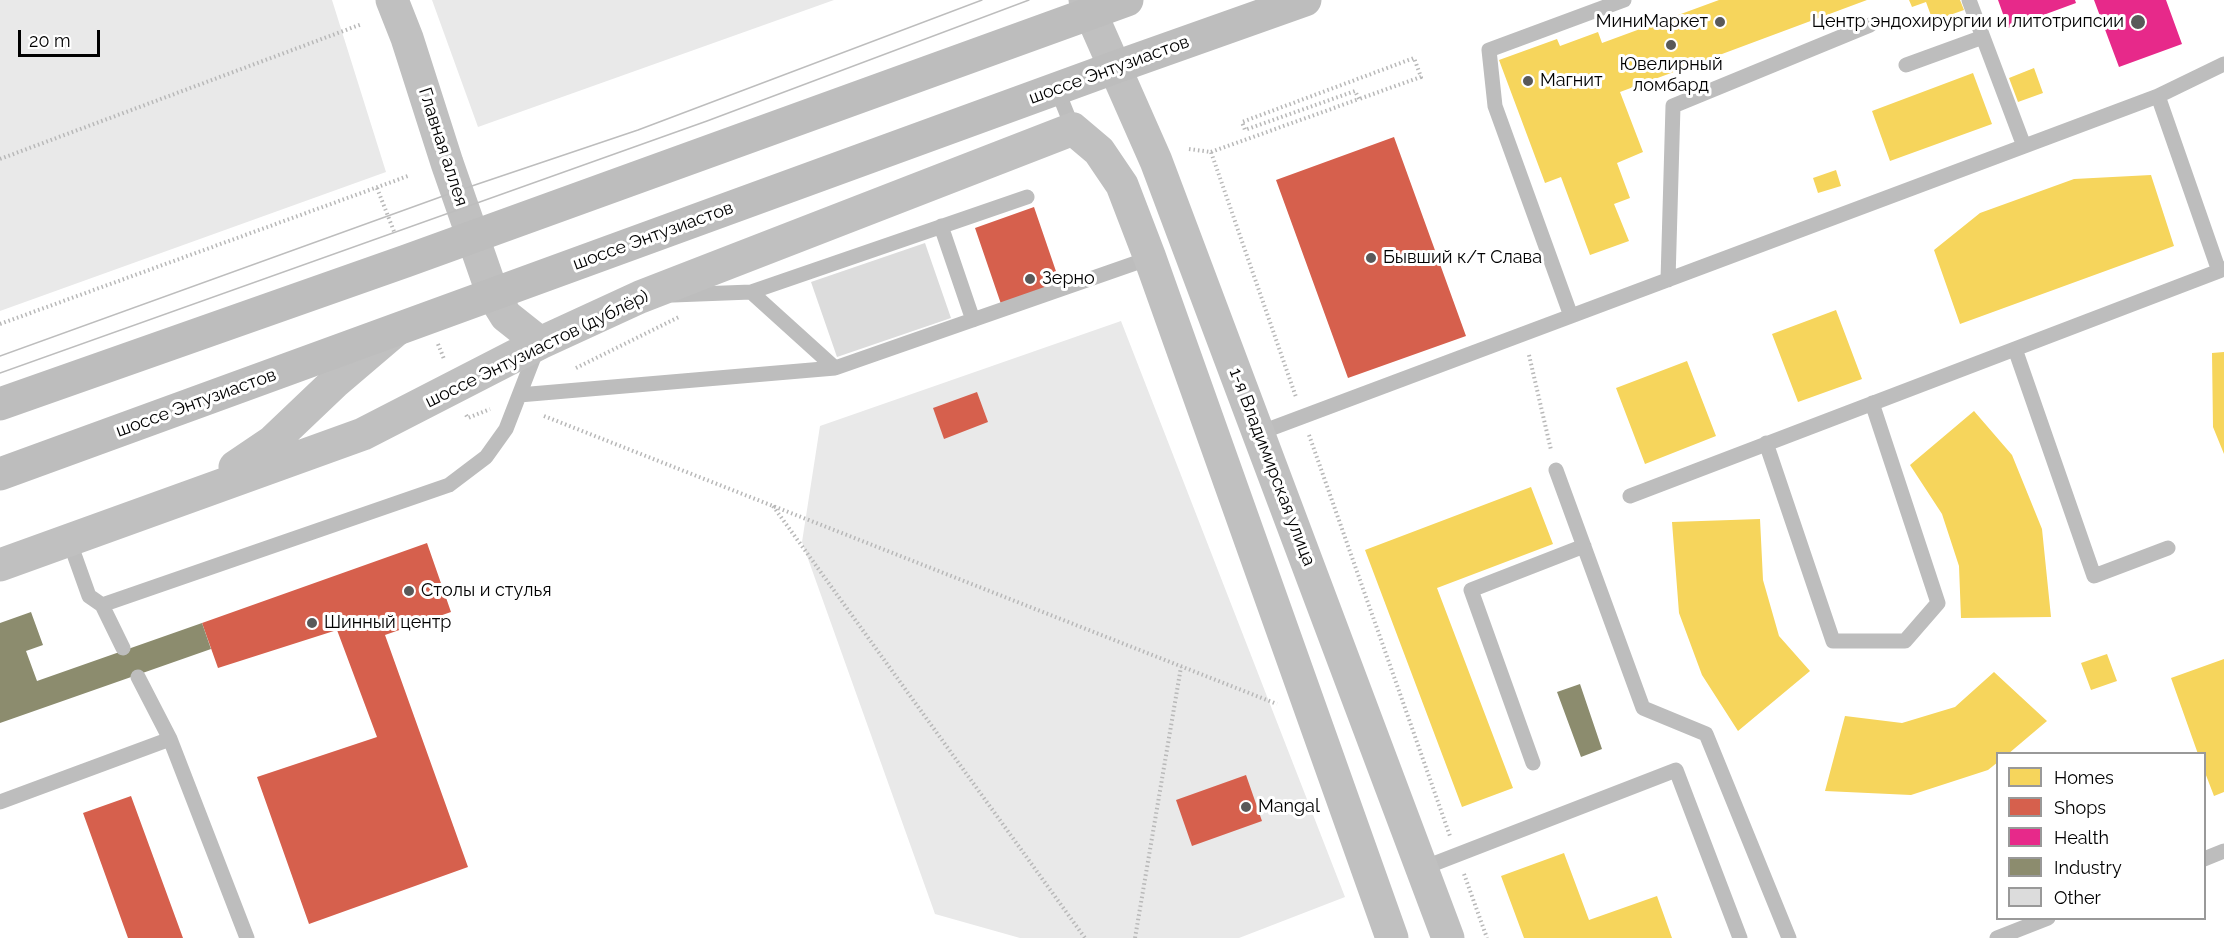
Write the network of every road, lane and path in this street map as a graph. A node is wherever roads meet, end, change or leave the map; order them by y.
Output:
1 (392, 0) edge
2 (1127, 0) edge
3 (1305, 0) edge
4 (1624, 0) edge
5 (1969, 0) edge
6 (1087, 7) edge
7 (362, 24) dead end
8 (1870, 25) dead end
9 (1983, 37) junction
10 (2224, 64) edge
11 (1906, 65) dead end
12 (1116, 67) junction
13 (1057, 89) junction
14 (2158, 96) junction
15 (1359, 99) junction
16 (1073, 129) junction
17 (2024, 146) junction
18 (1189, 149) dead end
19 (1211, 152) junction
20 (0, 159) edge
21 (408, 176) dead end
22 (377, 187) junction
23 (1027, 197) dead end
24 (941, 226) junction
25 (472, 236) junction
26 (398, 240) dead end
27 (1150, 258) junction
28 (2221, 270) edge
29 (1668, 280) junction
30 (750, 292) junction
31 (493, 295) junction
32 (640, 297) junction
33 (689, 313) dead end
34 (1571, 316) junction
35 (974, 320) junction
36 (0, 324) edge
37 (395, 331) junction
38 (1524, 334) junction
39 (540, 343) junction
40 (2015, 349) junction
41 (835, 368) junction
42 (572, 369) dead end
43 (516, 400) junction
44 (1872, 403) junction
45 (0, 404) edge
46 (494, 408) dead end
47 (543, 415) dead end
48 (1302, 416) junction
49 (468, 418) dead end
50 (1259, 432) junction
51 (1766, 443) junction
52 (1556, 470) joint
53 (0, 474) edge
54 (194, 495) junction
55 (1630, 495) dead end
56 (772, 506) junction
57 (69, 540) junction
58 (1584, 546) junction
59 (2168, 548) dead end
60 (0, 565) edge
61 (102, 605) junction
62 (123, 648) dead end
63 (1181, 667) junction
64 (138, 676) dead end
65 (1287, 708) dead end
66 (170, 739) junction
67 (1533, 763) dead end
68 (0, 802) edge
69 (2224, 851) edge
70 (1457, 855) junction
71 (2206, 859) edge
72 (1423, 868) junction
73 (2043, 920) edge
74 (248, 938) edge
75 (1085, 938) edge
76 (1136, 938) edge
77 (1392, 938) edge
78 (1448, 938) edge
79 (1487, 938) edge
80 (1740, 938) edge
81 (1789, 938) edge
82 (1997, 938) edge

1 - 25 main road, Главная аллея
2 - 6 main road
3 - 12 main road, шоссе Энтузиастов
4 - 34 lane
5 - 9 lane
6 - 12 main road, 1-я Владимирская улица
6 - 25 main road
7 - 20 path
8 - 29 lane
9 - 11 lane
9 - 17 lane
10 - 14 lane
12 - 13 main road, шоссе Энтузиастов
12 - 50 main road, 1-я Владимирская улица
13 - 16 lane
13 - 31 main road, шоссе Энтузиастов
14 - 17 lane
14 - 28 lane
15 - 15 path
15 - 19 path
16 - 27 main road
16 - 32 main road, шоссе Энтузиастов (дублёр)
17 - 29 lane
18 - 19 path
19 - 48 path
21 - 22 path
22 - 26 path
22 - 36 path
23 - 24 lane
24 - 30 lane
24 - 35 lane
25 - 31 main road, Главная аллея
25 - 45 main road
27 - 35 lane
27 - 77 main road
28 - 40 lane
29 - 34 lane
30 - 32 lane
30 - 41 lane
31 - 37 main road, шоссе Энтузиастов
31 - 39 main road, Главная аллея
32 - 39 main road, шоссе Энтузиастов (дублёр)
33 - 42 path
34 - 38 lane
35 - 41 lane
37 - 53 main road, шоссе Энтузиастов
37 - 54 main road
38 - 48 lane
38 - 52 path
39 - 43 lane
39 - 54 main road, шоссе Энтузиастов (дублёр)
40 - 44 lane
40 - 59 lane
41 - 43 lane
43 - 61 lane
44 - 51 lane
44 - 51 lane
46 - 49 path
47 - 56 path
48 - 50 lane
48 - 70 path
50 - 72 main road, 1-я Владимирская улица
51 - 55 lane
52 - 58 lane
54 - 57 main road, шоссе Энтузиастов (дублёр)
56 - 63 path
56 - 75 path
57 - 60 main road, шоссе Энтузиастов (дублёр)
57 - 61 lane
58 - 67 lane
58 - 81 lane
61 - 62 lane
63 - 65 path
63 - 76 path
64 - 66 lane
66 - 68 lane
66 - 74 lane
69 - 71 lane
70 - 72 lane
70 - 79 path
70 - 80 lane
72 - 78 main road, 1-я Владимирская улица
73 - 82 lane

